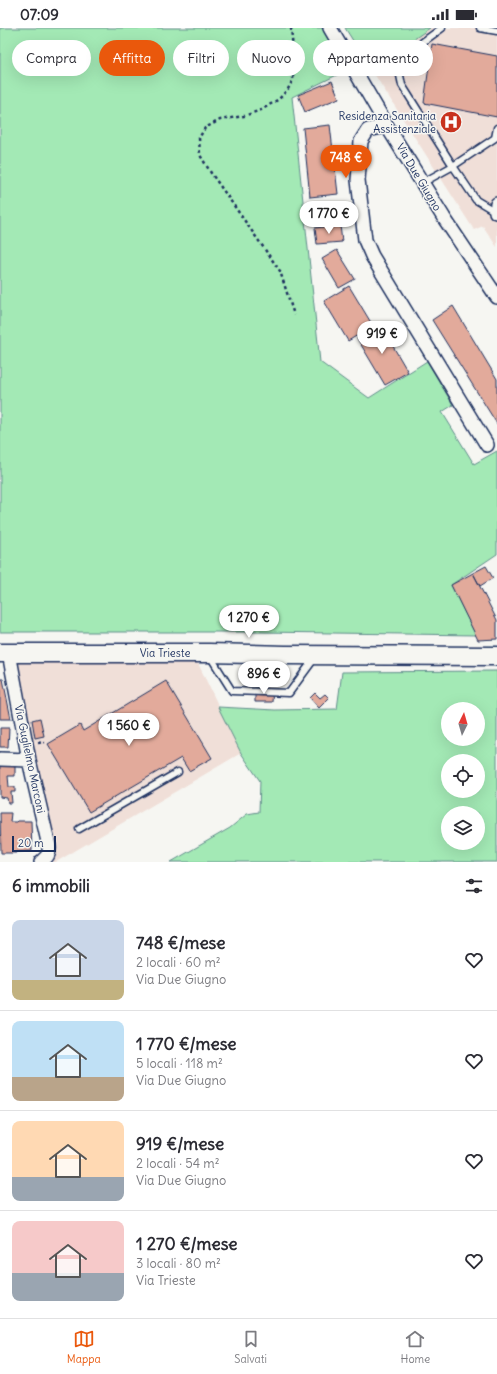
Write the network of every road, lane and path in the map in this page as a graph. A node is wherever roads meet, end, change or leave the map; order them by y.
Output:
1 (291, 28) edge
2 (330, 28) edge
3 (442, 28) edge
4 (480, 28) edge
5 (497, 31) edge
6 (387, 126) junction
7 (497, 128) edge
8 (453, 166) junction
9 (422, 183) junction
10 (497, 209) edge
11 (497, 298) edge
12 (294, 315) dead end
13 (487, 444) dead end
14 (4, 653) edge
15 (209, 653) junction
16 (317, 655) junction
17 (497, 656) edge
18 (0, 759) edge
19 (29, 760) junction
20 (178, 772) dead end
21 (79, 829) dead end
22 (40, 862) edge

1 - 12 path
2 - 6 street, Via Due Giugno
3 - 8 lane
4 - 5 lane
6 - 9 street, Via Due Giugno
6 - 13 street
7 - 8 lane
8 - 9 lane
8 - 10 lane
9 - 11 street, Via Due Giugno
14 - 15 street, Via Trieste
14 - 19 street, Via Guglielmo Marconi
15 - 16 street, Via Trieste
15 - 16 lane
16 - 17 street, Via Trieste
18 - 19 street
19 - 22 street, Via Guglielmo Marconi
20 - 21 lane

